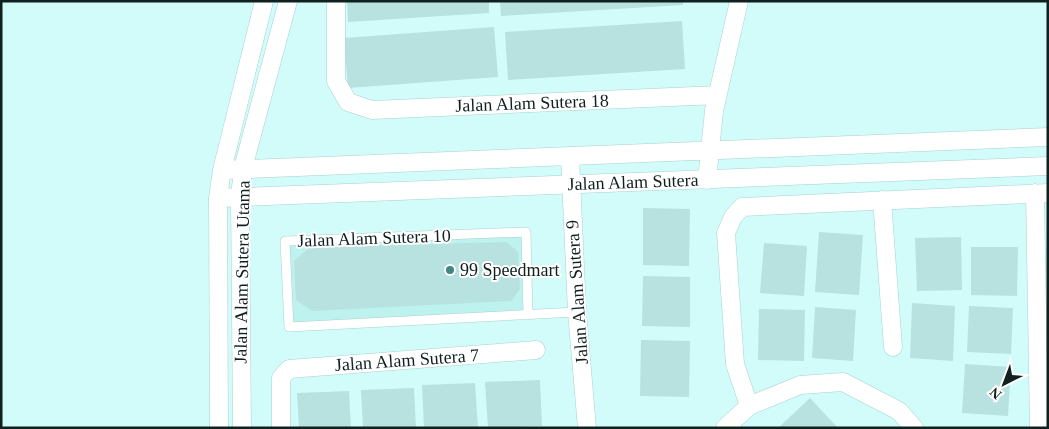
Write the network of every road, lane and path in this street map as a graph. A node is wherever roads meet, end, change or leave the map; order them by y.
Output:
1 (264, 1) edge
2 (288, 1) edge
3 (336, 1) edge
4 (739, 1) edge
5 (718, 95) junction
6 (1048, 137) edge
7 (710, 150) junction
8 (570, 156) junction
9 (1048, 166) edge
10 (244, 168) junction
11 (222, 170) junction
12 (707, 180) junction
13 (571, 184) junction
14 (1041, 193) edge
15 (218, 198) junction
16 (240, 198) junction
17 (882, 200) junction
18 (578, 312) junction
19 (528, 315) junction
20 (893, 347) dead end
21 (536, 350) dead end
22 (750, 406) junction
23 (218, 428) edge
24 (242, 428) edge
25 (281, 428) edge
26 (587, 428) edge
27 (725, 428) edge
28 (914, 428) edge
29 (1039, 428) edge

1 - 11 street, Jalan Alam Sutera Utama
2 - 10 street, Jalan Alam Sutera Utama
3 - 5 street, Jalan Alam Sutera 18
4 - 5 street
5 - 7 street
6 - 7 street, Jalan Alam Sutera
7 - 8 street, Jalan Alam Sutera
7 - 12 street
8 - 10 street, Jalan Alam Sutera
8 - 13 street, Jalan Alam Sutera 9
9 - 12 street, Jalan Alam Sutera
10 - 11 street, Jalan Alam Sutera
10 - 16 street, Jalan Alam Sutera Utama
11 - 15 street, Jalan Alam Sutera Utama
12 - 13 street, Jalan Alam Sutera
13 - 16 street, Jalan Alam Sutera
13 - 18 street, Jalan Alam Sutera 9
14 - 17 street
14 - 29 street
15 - 16 street, Jalan Alam Sutera
15 - 23 street, Jalan Alam Sutera Utama
16 - 24 street, Jalan Alam Sutera Utama
17 - 20 street
17 - 22 street
18 - 19 lane, Jalan Alam Sutera 10
18 - 26 street, Jalan Alam Sutera 9
19 - 19 lane, Jalan Alam Sutera 10
21 - 25 street, Jalan Alam Sutera 7
22 - 27 street
22 - 28 street

